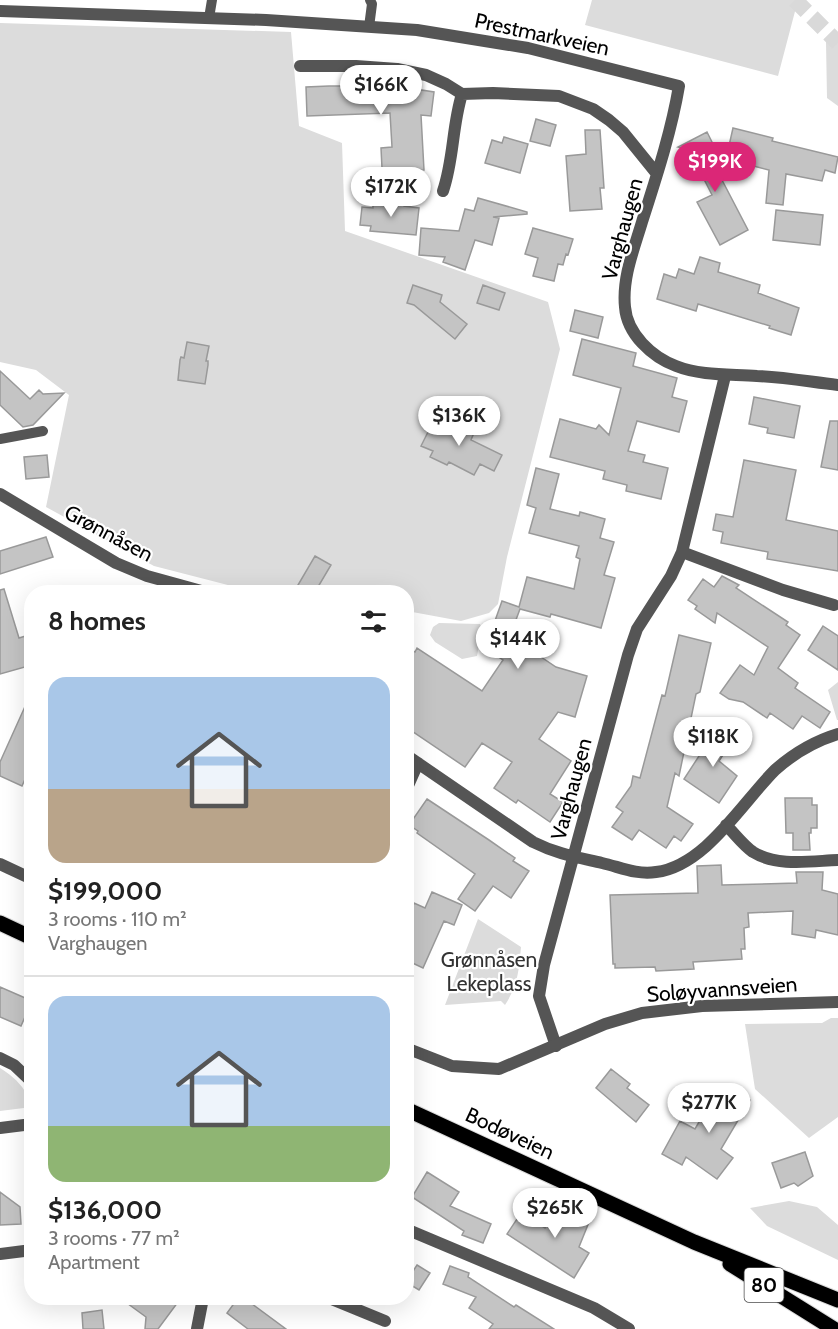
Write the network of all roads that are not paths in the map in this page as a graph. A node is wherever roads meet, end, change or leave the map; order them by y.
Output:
1 (212, 0) edge
2 (370, 0) edge
3 (35, 6) edge
4 (0, 11) edge
5 (209, 18) junction
6 (369, 27) junction
7 (300, 66) dead end
8 (679, 86) joint
9 (462, 94) junction
10 (657, 174) junction
11 (443, 191) dead end
12 (725, 376) junction
13 (838, 385) edge
14 (43, 431) dead end
15 (0, 439) edge
16 (0, 494) edge
17 (682, 552) junction
18 (180, 585) edge
19 (834, 605) dead end
20 (838, 734) edge
21 (414, 760) edge
22 (418, 763) junction
23 (414, 772) edge
24 (726, 825) junction
25 (572, 858) junction
26 (838, 860) edge
27 (0, 864) edge
28 (24, 875) edge
29 (0, 923) edge
30 (24, 934) edge
31 (838, 1002) edge
32 (556, 1046) junction
33 (414, 1050) edge
34 (0, 1058) edge
35 (24, 1074) edge
36 (414, 1113) edge
37 (24, 1125) edge
38 (0, 1128) edge
39 (414, 1232) edge
40 (694, 1242) junction
41 (24, 1251) edge
42 (0, 1254) edge
43 (838, 1300) edge
44 (202, 1305) edge
45 (346, 1305) edge
46 (385, 1321) dead end
47 (197, 1329) edge
48 (629, 1329) edge
49 (834, 1329) edge

1 - 5 lane
2 - 6 lane
3 - 4 street, Prestmarkveien
3 - 5 street, Prestmarkveien
5 - 6 street, Prestmarkveien
6 - 8 street, Prestmarkveien
7 - 9 street, Varghaugen
8 - 10 street, Varghaugen
9 - 10 street, Varghaugen
9 - 11 street
10 - 12 street, Varghaugen
12 - 13 street, Varghaugen
12 - 17 street, Varghaugen
14 - 15 lane
16 - 18 street, Grønnåsen
17 - 19 street
17 - 25 street, Varghaugen
20 - 24 street
21 - 22 street
22 - 23 street
22 - 25 street
24 - 25 street
24 - 26 street
25 - 32 street, Varghaugen
27 - 28 street
29 - 30 main road
31 - 32 street, Soløyvannsveien
32 - 33 street, Soløyvannsveien
34 - 35 street
36 - 40 main road, Bodøveien / 80
37 - 38 street
39 - 48 street
40 - 43 main road, Bodøveien / 80
40 - 49 main road, Bodøveien / 80
41 - 42 street
44 - 47 street
45 - 46 street

